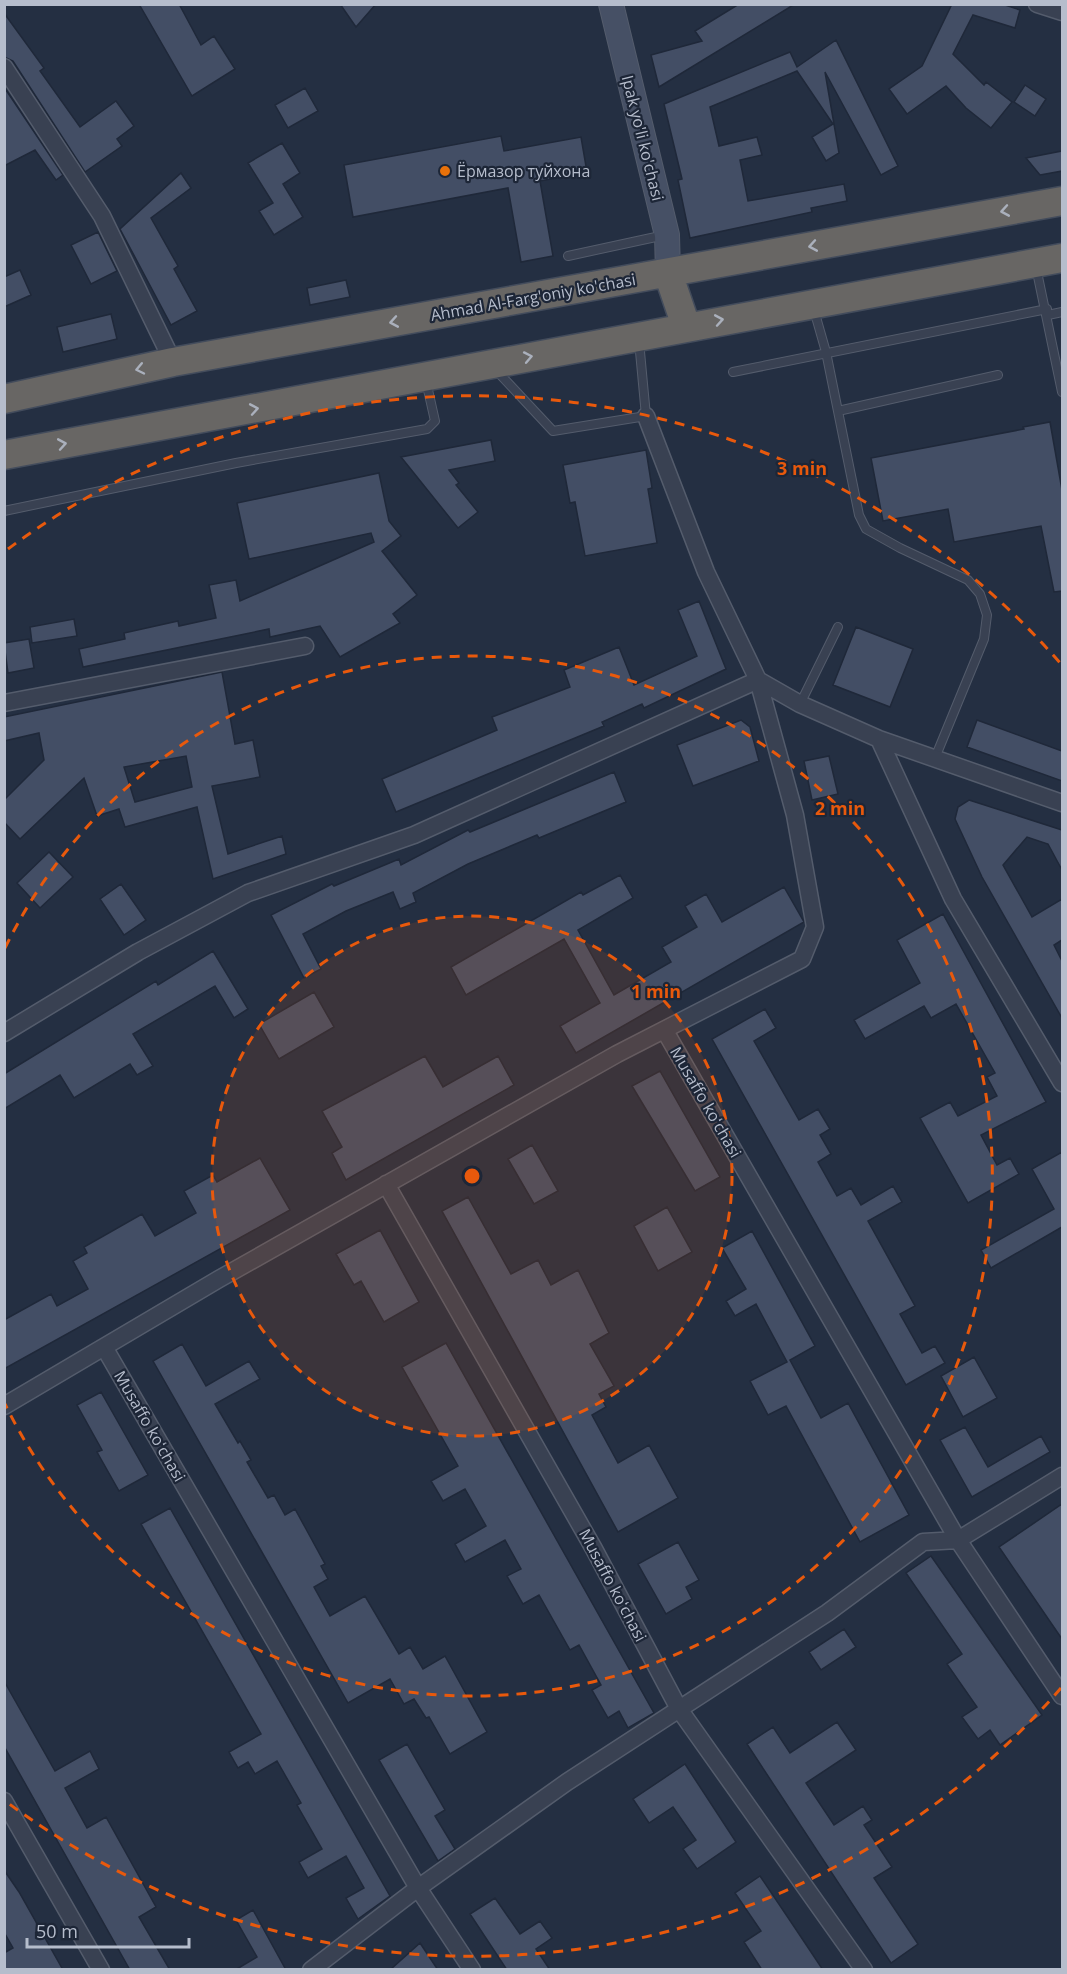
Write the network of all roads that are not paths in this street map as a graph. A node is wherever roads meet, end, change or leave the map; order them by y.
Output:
1 (611, 4) edge
2 (1037, 4) edge
3 (1061, 9) edge
4 (4, 67) edge
5 (1062, 201) edge
6 (667, 235) junction
7 (568, 256) dead end
8 (1062, 258) edge
9 (1035, 263) junction
10 (669, 273) junction
11 (812, 303) junction
12 (1047, 312) junction
13 (1062, 312) edge
14 (686, 326) junction
15 (639, 335) junction
16 (826, 352) junction
17 (173, 362) junction
18 (491, 365) junction
19 (1060, 368) edge
20 (733, 372) dead end
21 (998, 375) dead end
22 (426, 377) junction
23 (1062, 392) edge
24 (4, 399) edge
25 (838, 411) junction
26 (646, 416) junction
27 (4, 455) edge
28 (4, 511) edge
29 (838, 627) dead end
30 (305, 646) dead end
31 (758, 680) junction
32 (4, 703) edge
33 (801, 705) junction
34 (879, 739) junction
35 (935, 758) junction
36 (1062, 803) edge
37 (665, 1030) junction
38 (4, 1032) edge
39 (1062, 1083) edge
40 (386, 1184) junction
41 (104, 1347) junction
42 (4, 1406) edge
43 (1062, 1476) edge
44 (958, 1540) junction
45 (1062, 1696) edge
46 (679, 1708) junction
47 (4, 1801) edge
48 (418, 1888) junction
49 (101, 1970) edge
50 (311, 1970) edge
51 (472, 1970) edge
52 (864, 1970) edge

1 - 6 main road, Ipak yo'li ko'chasi
2 - 3 street
4 - 17 street
5 -> 10 highway, Ahmad Al-Farg'oniy ko'chasi
6 - 7 lane
6 - 10 main road, Ipak yo'li ko'chasi
8 - 9 highway
9 - 11 highway
9 - 12 lane
10 - 14 highway
10 -> 17 highway, Ahmad Al-Farg'oniy ko'chasi
14 -> 11 highway
11 - 16 lane
12 - 13 lane
12 - 16 lane
12 - 19 lane
14 - 15 highway
18 -> 15 highway
15 - 26 lane
16 - 20 lane
16 - 25 lane
17 -> 24 highway, Ahmad Al-Farg'oniy ko'chasi
18 - 22 highway
18 - 26 lane
19 - 23 lane
21 - 25 lane
27 -> 22 highway
22 - 28 lane
25 - 35 lane
26 - 31 street
29 - 33 lane
30 - 32 street
31 - 33 street
31 - 37 street
31 - 38 street
33 - 34 street
34 - 35 street
34 - 39 street
35 - 36 street
37 - 40 street
37 - 44 street, Musaffo koʻchasi
40 - 41 street
40 - 46 street, Musaffo koʻchasi
41 - 42 street
41 - 48 street, Musaffo koʻchasi
43 - 44 street
44 - 45 street, Musaffo koʻchasi
44 - 46 street
46 - 48 street
46 - 52 street, Musaffo koʻchasi
47 - 49 street
48 - 50 street
48 - 51 street, Musaffo koʻchasi

